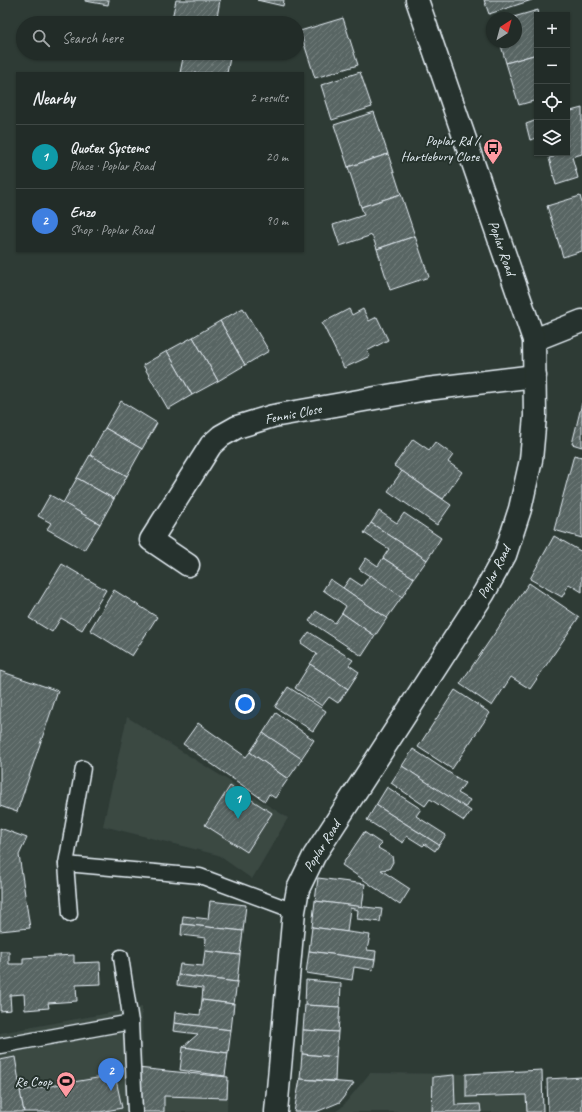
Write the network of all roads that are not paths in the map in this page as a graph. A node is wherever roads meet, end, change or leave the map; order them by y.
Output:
1 (417, 0) edge
2 (582, 321) edge
3 (534, 340) junction
4 (535, 376) junction
5 (188, 564) dead end
6 (83, 768) dead end
7 (66, 864) junction
8 (294, 911) junction
9 (70, 914) dead end
10 (121, 957) dead end
11 (131, 1022) junction
12 (0, 1046) edge
13 (135, 1112) edge
14 (276, 1112) edge

1 - 3 street, Poplar Road
2 - 3 street
3 - 4 street, Poplar Road
4 - 5 street, Fennis Close
4 - 8 street, Poplar Road
6 - 7 lane
7 - 8 lane
7 - 9 lane
8 - 14 street, Poplar Road
10 - 11 lane
11 - 12 lane
11 - 13 lane

